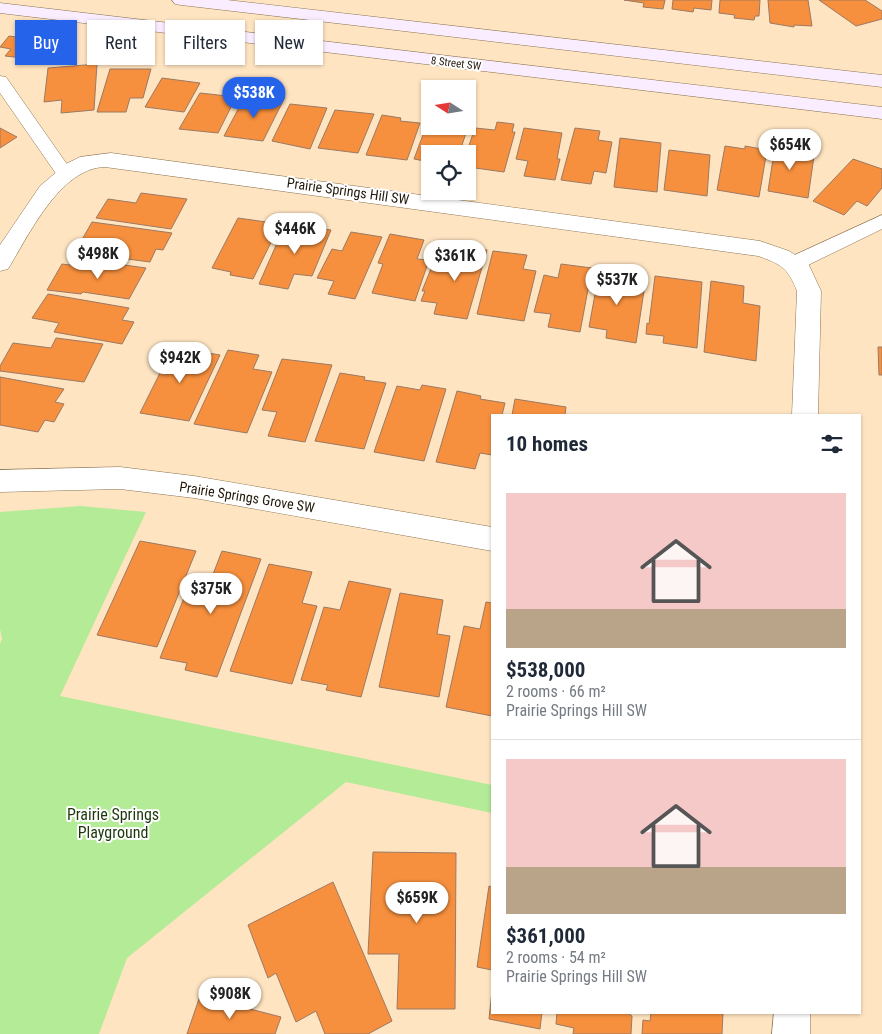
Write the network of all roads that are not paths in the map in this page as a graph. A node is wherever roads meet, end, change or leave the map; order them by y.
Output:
1 (181, 0) edge
2 (0, 8) edge
3 (0, 81) edge
4 (882, 81) edge
5 (882, 113) edge
6 (65, 174) junction
7 (882, 222) edge
8 (0, 263) edge
9 (793, 264) junction
10 (805, 414) edge
11 (0, 481) edge
12 (491, 539) edge
13 (792, 1014) edge
14 (791, 1034) edge

1 - 4 main road
2 - 5 main road, 8 Street SW
3 - 6 lane
6 - 8 street, Prairie Springs Hill SW
6 - 9 street, Prairie Springs Hill SW
7 - 9 lane
9 - 10 street, Prairie Springs Hill SW
11 - 12 street, Prairie Springs Grove SW
13 - 14 street

